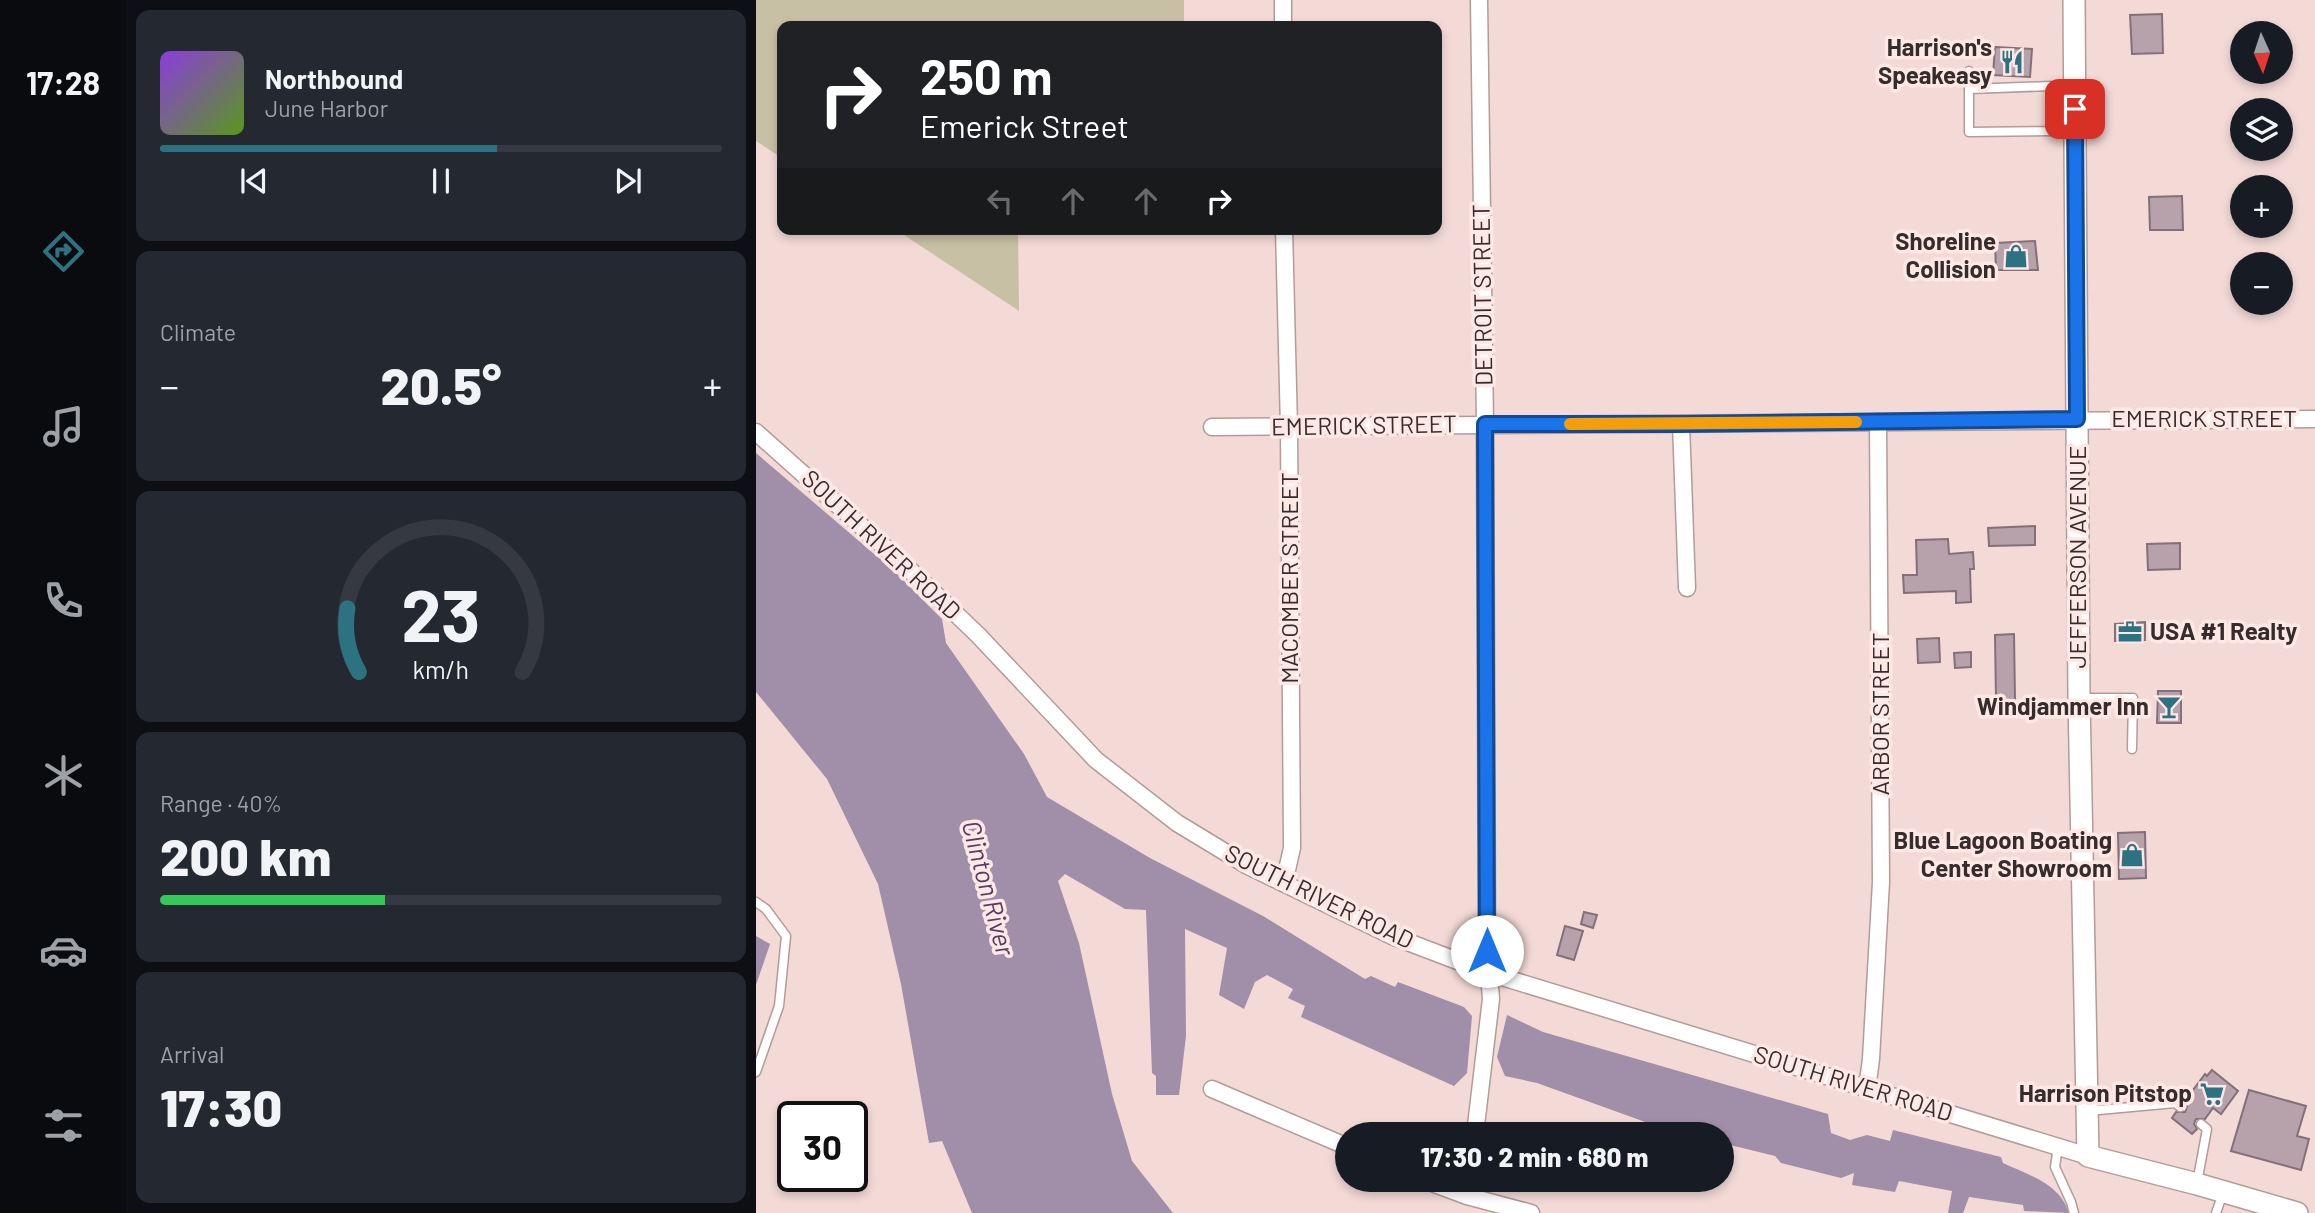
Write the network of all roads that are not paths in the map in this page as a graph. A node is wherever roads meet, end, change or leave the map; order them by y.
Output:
1 (1283, 0) edge
2 (1479, 0) edge
3 (2074, 0) edge
4 (1283, 21) edge
5 (1969, 71) dead end
6 (1969, 89) junction
7 (2075, 109) junction
8 (2051, 110) junction
9 (1284, 235) edge
10 (2077, 419) junction
11 (2315, 419) edge
12 (1878, 422) junction
13 (1485, 424) junction
14 (1681, 424) junction
15 (1212, 427) dead end
16 (1289, 428) junction
17 (756, 432) edge
18 (1687, 588) dead end
19 (2079, 698) junction
20 (2132, 749) dead end
21 (1283, 883) junction
22 (756, 902) edge
23 (1489, 972) junction
24 (756, 1072) edge
25 (1212, 1088) dead end
26 (1867, 1089) junction
27 (2180, 1107) dead end
28 (2088, 1111) junction
29 (1476, 1122) edge
30 (2201, 1124) dead end
31 (1335, 1141) edge
32 (2058, 1146) junction
33 (2088, 1156) junction
34 (2197, 1184) junction
35 (2223, 1191) junction
36 (1456, 1192) edge
37 (1468, 1192) edge
38 (1467, 1196) junction
39 (1531, 1213) edge
40 (2074, 1213) edge
41 (2216, 1213) edge
42 (2297, 1213) edge

1 - 4 street
2 - 13 street, DETROIT STREET
3 - 7 street, JEFFERSON AVENUE
5 - 6 lane
6 - 8 lane
6 - 8 lane
7 - 8 lane
7 - 10 street, JEFFERSON AVENUE
9 - 16 street, MACOMBER STREET
10 - 11 street, EMERICK STREET
10 - 12 street, EMERICK STREET
10 - 19 street, JEFFERSON AVENUE
12 - 14 street, EMERICK STREET
12 - 26 street, ARBOR STREET
13 - 14 street, EMERICK STREET
13 - 16 street, EMERICK STREET
13 - 23 street, DETROIT STREET
14 - 18 street
15 - 16 street, EMERICK STREET
16 - 21 street, MACOMBER STREET
17 - 21 street, SOUTH RIVER ROAD
19 - 20 lane
19 - 28 street, JEFFERSON AVENUE
21 - 23 street, SOUTH RIVER ROAD
22 - 24 lane
23 - 26 street, SOUTH RIVER ROAD
23 - 29 street, DETROIT STREET
25 - 31 street
26 - 32 street, SOUTH RIVER ROAD
27 - 28 lane
28 - 33 street, JEFFERSON AVENUE
30 - 34 lane
32 - 33 street, SOUTH RIVER ROAD
32 - 40 lane
33 - 34 street, SOUTH RIVER ROAD
34 - 35 street, SOUTH RIVER ROAD
35 - 41 lane
35 - 42 street, SOUTH RIVER ROAD
36 - 38 street
37 - 38 street
38 - 39 street

